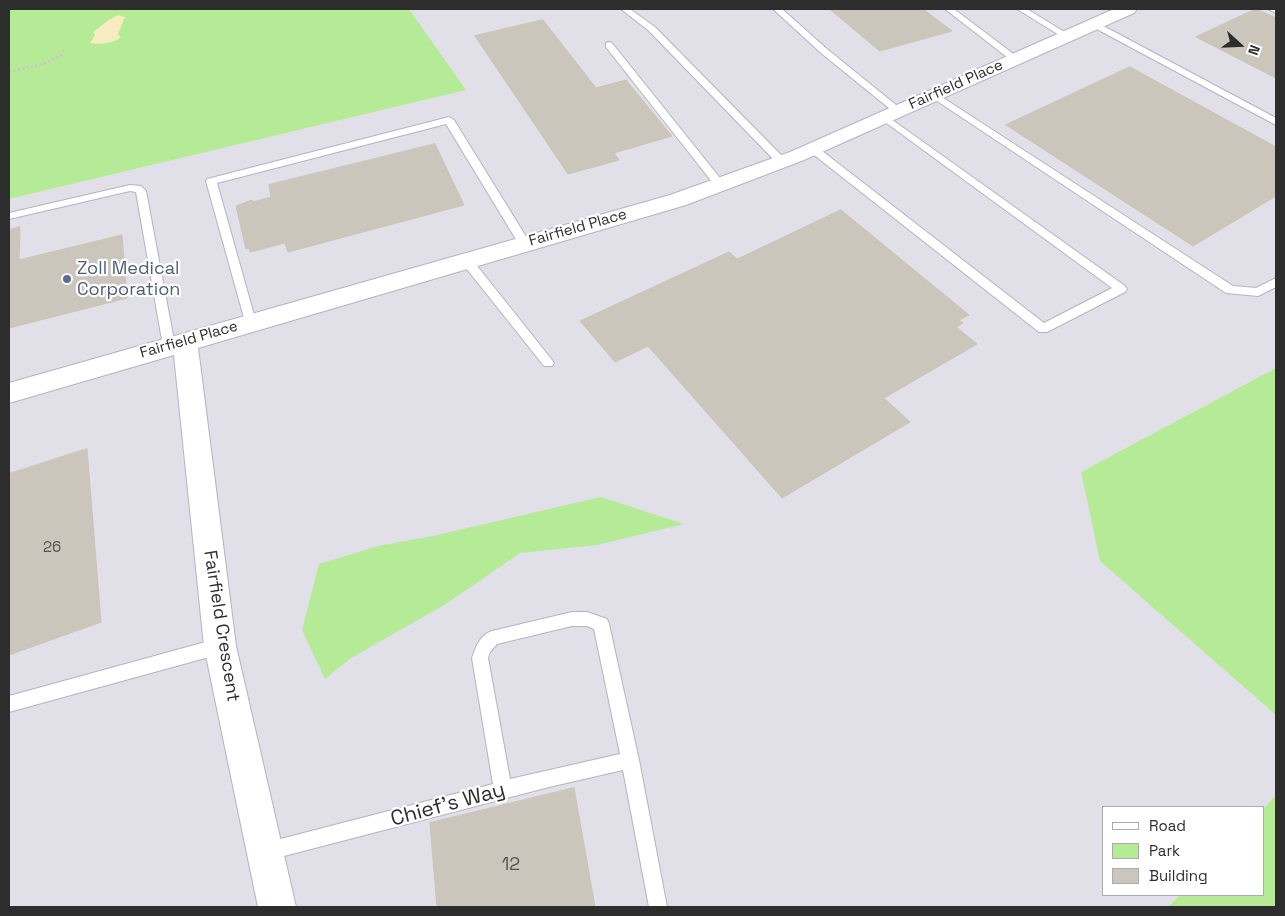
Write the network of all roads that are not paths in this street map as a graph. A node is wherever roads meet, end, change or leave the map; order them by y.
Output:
1 (625, 9) edge
2 (777, 9) edge
3 (949, 9) edge
4 (1021, 9) edge
5 (1128, 9) edge
6 (1272, 9) edge
7 (1276, 11) edge
8 (1094, 24) junction
9 (1067, 36) junction
10 (609, 45) dead end
11 (1015, 59) junction
12 (934, 95) junction
13 (891, 114) junction
14 (1276, 122) edge
15 (814, 149) junction
16 (782, 162) junction
17 (720, 185) junction
18 (9, 216) edge
19 (524, 243) junction
20 (466, 260) junction
21 (1276, 282) edge
22 (250, 322) junction
23 (177, 344) junction
24 (548, 363) dead end
25 (9, 392) edge
26 (220, 646) junction
27 (9, 704) edge
28 (630, 760) junction
29 (503, 791) junction
30 (265, 852) junction
31 (277, 907) edge
32 (658, 907) edge

1 - 16 lane
2 - 13 lane
3 - 11 lane
4 - 9 lane
5 - 8 street, Fairfield Place
6 - 7 lane
8 - 9 street, Fairfield Place
8 - 14 lane
9 - 11 street, Fairfield Place
10 - 17 lane
11 - 12 street, Fairfield Place
12 - 13 street, Fairfield Place
12 - 21 lane
13 - 15 street, Fairfield Place
13 - 15 lane
15 - 16 street, Fairfield Place
16 - 17 street, Fairfield Place
17 - 19 street, Fairfield Place
18 - 23 lane
19 - 20 street, Fairfield Place
19 - 22 lane
20 - 22 street, Fairfield Place
20 - 24 lane
22 - 23 street, Fairfield Place
23 - 25 street, Fairfield Place
23 - 26 street, Fairfield Crescent
26 - 27 lane
26 - 30 street, Fairfield Crescent
28 - 29 lane, Chief's Way
28 - 29 lane
28 - 32 lane
29 - 30 lane, Chief's Way
30 - 31 street, Fairfield Crescent

